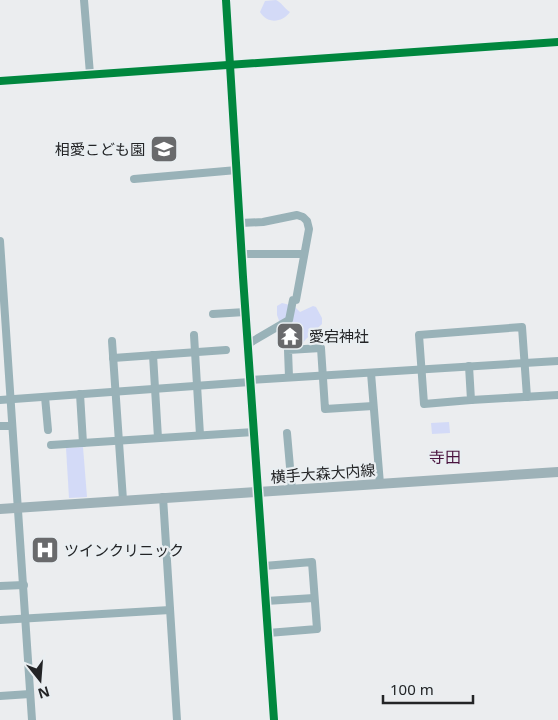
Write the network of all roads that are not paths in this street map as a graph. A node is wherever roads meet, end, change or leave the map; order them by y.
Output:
1 (84, 0) edge
2 (226, 0) edge
3 (558, 42) edge
4 (231, 64) junction
5 (90, 74) junction
6 (0, 81) edge
7 (237, 170) junction
8 (134, 179) dead end
9 (240, 224) junction
10 (0, 241) edge
11 (242, 254) junction
12 (304, 254) junction
13 (246, 312) junction
14 (213, 314) dead end
15 (194, 335) dead end
16 (112, 341) dead end
17 (248, 344) junction
18 (226, 350) dead end
19 (195, 352) junction
20 (153, 355) junction
21 (114, 358) junction
22 (558, 360) edge
23 (525, 363) junction
24 (469, 366) junction
25 (421, 369) junction
26 (371, 373) junction
27 (323, 376) junction
28 (289, 377) junction
29 (250, 381) junction
30 (197, 386) junction
31 (155, 389) junction
32 (116, 392) junction
33 (80, 394) junction
34 (558, 395) edge
35 (45, 397) junction
36 (527, 397) junction
37 (10, 399) junction
38 (0, 400) edge
39 (471, 400) junction
40 (373, 406) junction
41 (0, 426) edge
42 (12, 426) junction
43 (48, 430) dead end
44 (254, 432) junction
45 (287, 433) dead end
46 (200, 435) junction
47 (158, 438) junction
48 (119, 440) junction
49 (83, 443) junction
50 (50, 445) dead end
51 (558, 472) edge
52 (380, 484) junction
53 (292, 490) junction
54 (258, 492) junction
55 (163, 497) junction
56 (123, 500) junction
57 (18, 508) junction
58 (0, 509) edge
59 (264, 566) junction
60 (24, 585) junction
61 (0, 586) edge
62 (314, 598) junction
63 (266, 602) junction
64 (170, 610) junction
65 (25, 618) junction
66 (0, 620) edge
67 (268, 633) junction
68 (30, 694) junction
69 (0, 696) edge
70 (32, 720) edge
71 (177, 720) edge
72 (274, 720) edge

1 - 5 street
2 - 4 street
3 - 4 street
4 - 5 street
4 - 7 street
5 - 6 street
7 - 8 street
7 - 9 street
9 - 11 street
9 - 12 street
10 - 37 street
11 - 12 street
11 - 13 street
12 - 17 street
13 - 14 street
13 - 17 street
15 - 19 street
16 - 21 street
17 - 29 street
18 - 19 street
19 - 20 street
19 - 30 street
20 - 21 street
20 - 31 street
21 - 32 street
22 - 23 street
23 - 24 street
23 - 25 street
23 - 36 street
24 - 25 street
24 - 39 street
25 - 26 street
25 - 39 street
26 - 27 street
26 - 40 street
27 - 28 street
27 - 28 street
27 - 40 street
28 - 29 street
29 - 30 street
29 - 44 street
30 - 31 street
30 - 46 street
31 - 32 street
31 - 47 street
32 - 33 street
32 - 48 street
33 - 35 street
33 - 49 street
34 - 36 street
35 - 37 street
35 - 43 street
36 - 39 street
37 - 38 street
37 - 42 street
40 - 52 street
41 - 42 street
42 - 57 street
44 - 46 street
44 - 54 street
45 - 53 street
46 - 47 street
47 - 48 street
48 - 49 street
48 - 56 street
49 - 50 street
51 - 52 main road, 横手大森大内線
52 - 53 main road, 横手大森大内線
53 - 54 main road, 横手大森大内線
54 - 55 main road, 横手大森大内線
54 - 59 street
55 - 56 main road, 横手大森大内線
55 - 64 street
56 - 57 main road, 横手大森大内線
57 - 58 main road, 横手大森大内線
57 - 60 street
59 - 62 street
59 - 63 street
60 - 61 street
60 - 65 street
62 - 63 street
62 - 67 street
63 - 67 street
64 - 65 street
64 - 71 street
65 - 66 street
65 - 68 street
67 - 72 street
68 - 69 street
68 - 70 street

